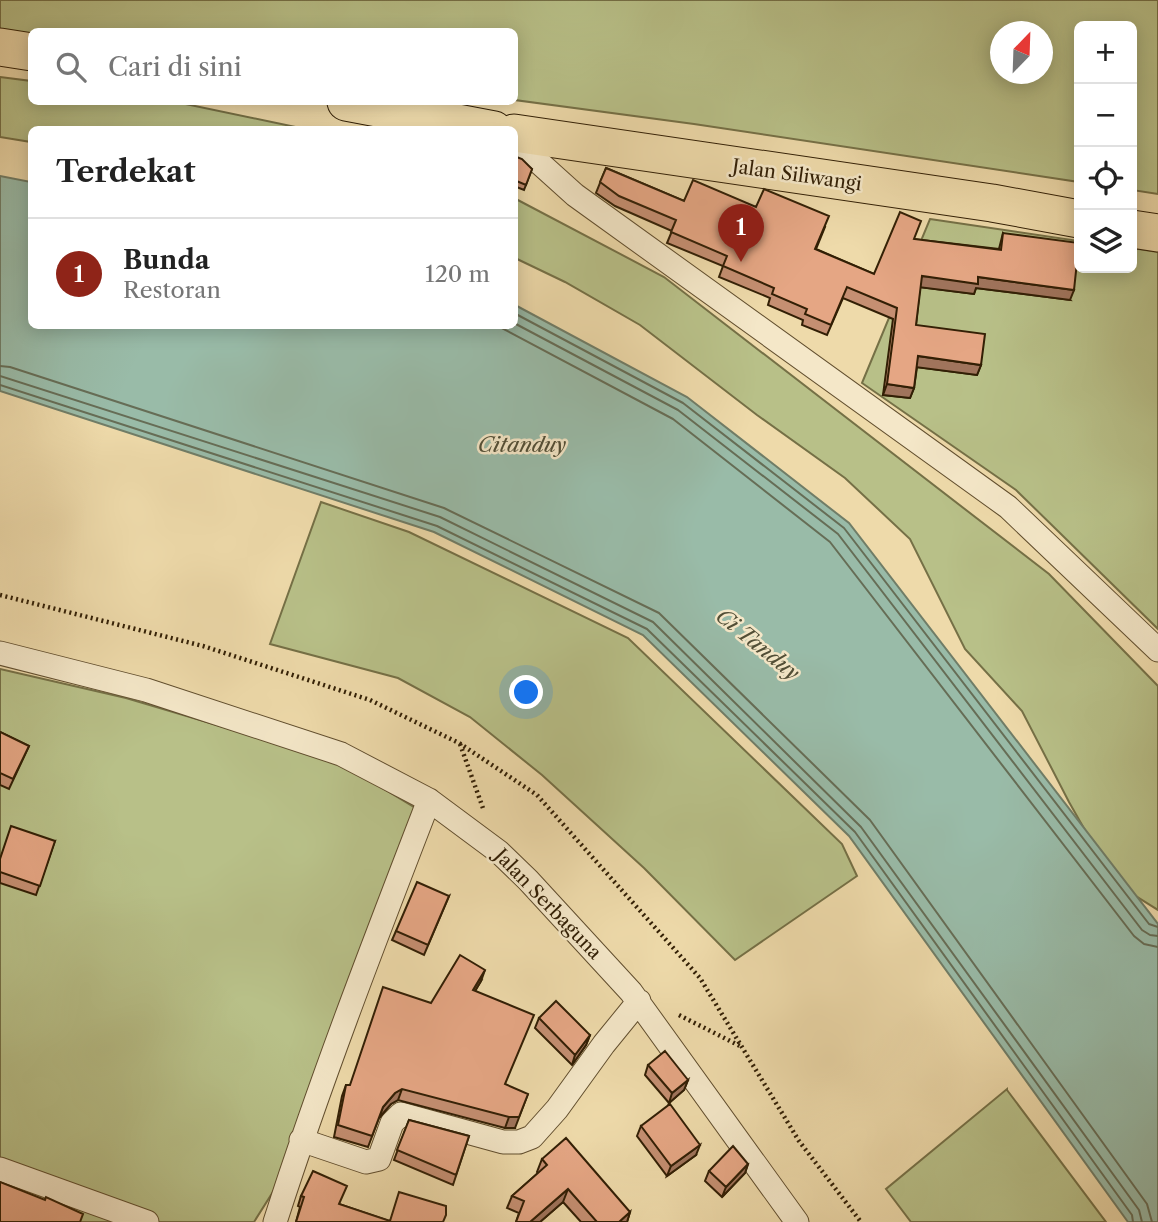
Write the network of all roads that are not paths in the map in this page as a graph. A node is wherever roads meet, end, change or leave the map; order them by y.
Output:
1 (0, 47) edge
2 (28, 51) edge
3 (362, 105) edge
4 (473, 126) edge
5 (518, 134) edge
6 (518, 145) edge
7 (1074, 218) edge
8 (1137, 230) edge
9 (1158, 233) edge
10 (1158, 650) edge
11 (0, 653) edge
12 (429, 800) junction
13 (635, 997) junction
14 (301, 1140) junction
15 (0, 1169) edge
16 (147, 1222) edge
17 (275, 1222) edge
18 (797, 1222) edge

1 - 2 highway
3 - 4 highway
5 - 7 highway, Jalan Siliwangi
6 - 10 street
8 - 9 highway
11 - 12 street, Jalan Serbaguna
12 - 13 street, Jalan Serbaguna
12 - 14 street
13 - 14 street
13 - 18 street, Jalan Serbaguna
14 - 17 street
15 - 16 street

